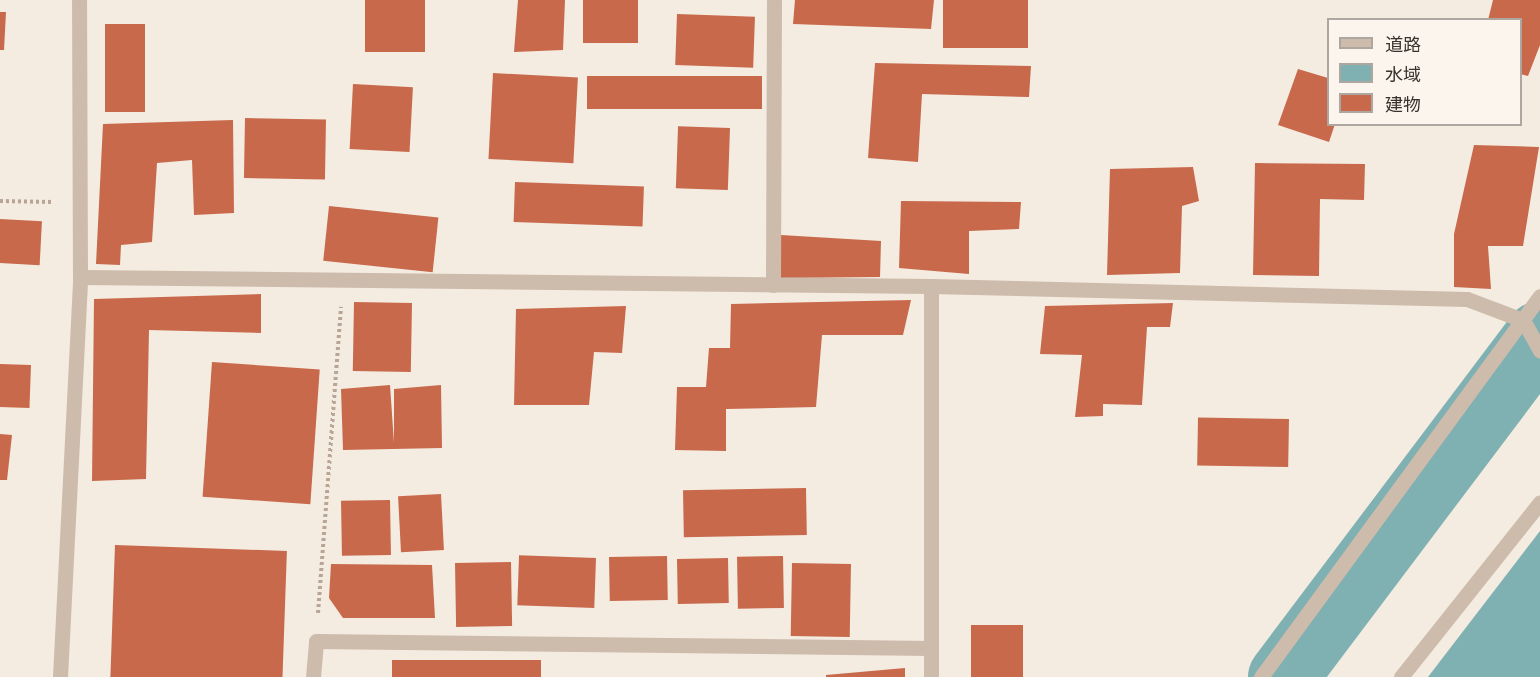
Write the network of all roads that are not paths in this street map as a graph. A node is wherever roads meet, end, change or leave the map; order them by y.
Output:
1 (80, 0) edge
2 (774, 0) edge
3 (80, 277) junction
4 (773, 285) junction
5 (931, 286) junction
6 (1540, 296) edge
7 (1523, 320) junction
8 (1540, 351) edge
9 (1540, 501) edge
10 (931, 648) junction
11 (60, 677) edge
12 (313, 677) edge
13 (931, 677) edge
14 (1261, 677) edge
15 (1401, 677) edge

1 - 3 street
2 - 4 street
3 - 4 street
3 - 11 street
4 - 5 street
5 - 7 street
5 - 10 street
6 - 7 street
7 - 8 street
7 - 14 street
9 - 15 street
10 - 12 street
10 - 13 street

